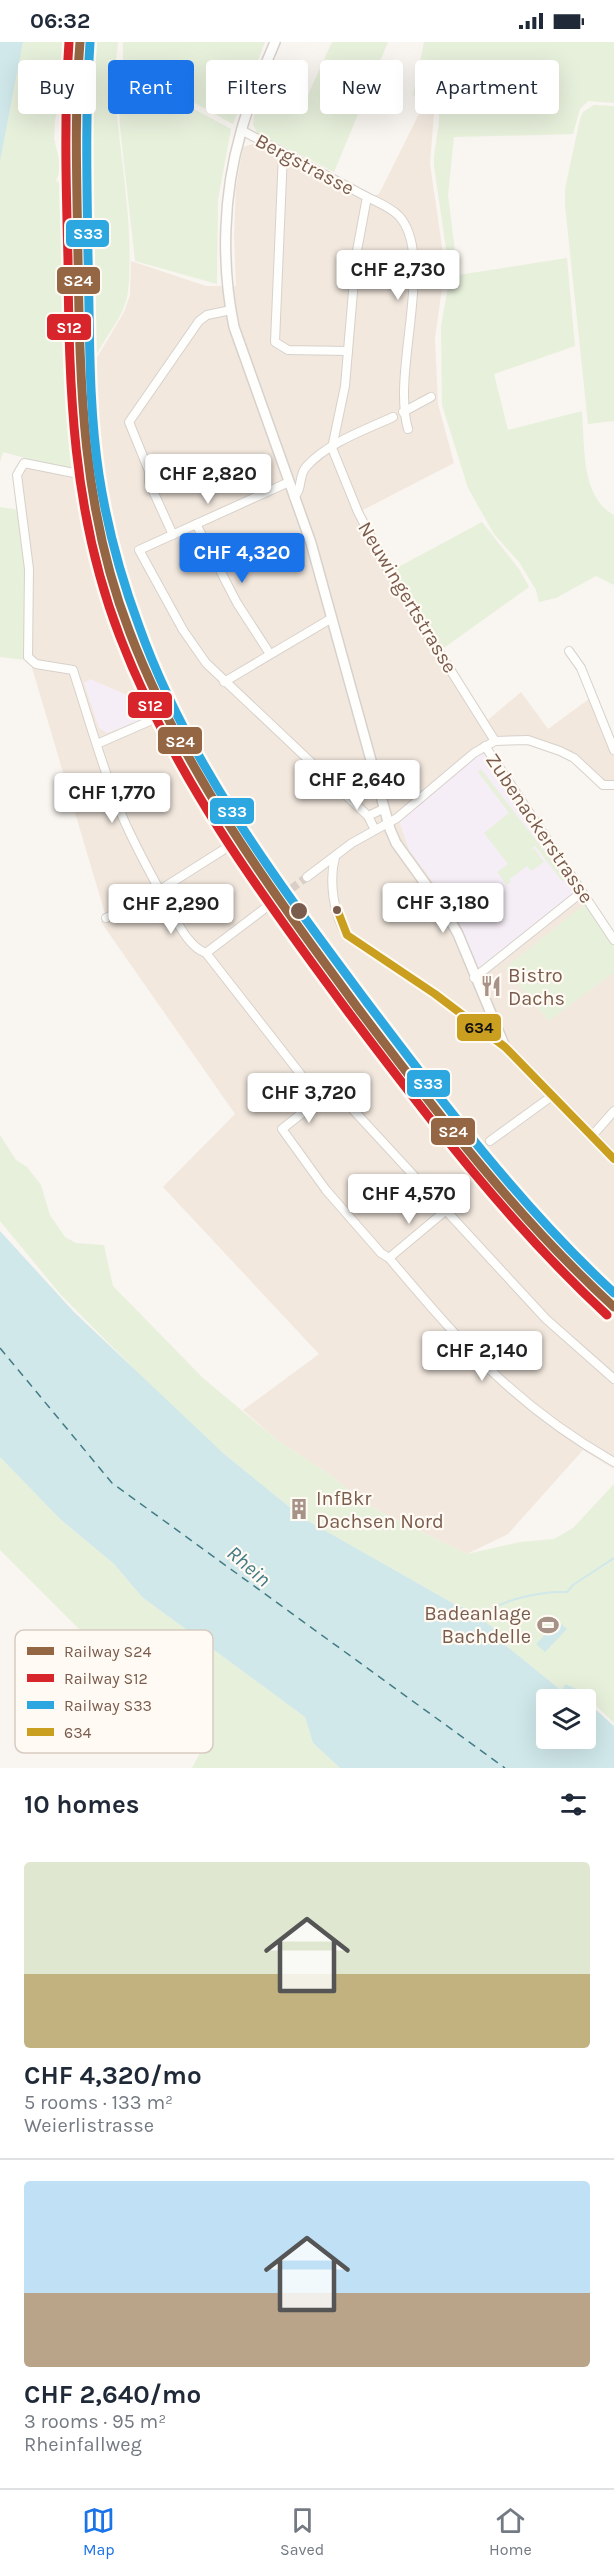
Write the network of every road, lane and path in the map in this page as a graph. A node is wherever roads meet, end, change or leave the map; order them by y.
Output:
1 (275, 42) edge
2 (241, 130) junction
3 (283, 153) junction
4 (367, 197) junction
5 (231, 310) junction
6 (348, 351) junction
7 (431, 397) dead end
8 (403, 412) junction
9 (393, 417) dead end
10 (408, 429) dead end
11 (332, 448) junction
12 (289, 482) junction
13 (294, 497) junction
14 (196, 524) junction
15 (173, 535) junction
16 (332, 618) junction
17 (569, 651) dead end
18 (270, 654) junction
19 (224, 682) junction
20 (495, 741) junction
21 (97, 744) junction
22 (485, 746) junction
23 (614, 750) edge
24 (614, 785) edge
25 (383, 809) junction
26 (368, 816) junction
27 (387, 824) junction
28 (375, 830) junction
29 (223, 850) dead end
30 (335, 857) junction
31 (307, 877) tunnel mouth
32 (159, 890) junction
33 (582, 892) junction
34 (272, 903) tunnel mouth
35 (106, 918) dead end
36 (614, 940) edge
37 (206, 953) junction
38 (474, 978) junction
39 (505, 1047) junction
40 (552, 1096) junction
41 (320, 1099) junction
42 (614, 1111) edge
43 (592, 1136) junction
44 (490, 1141) dead end
45 (614, 1159) edge
46 (444, 1212) junction
47 (389, 1258) junction
48 (614, 1379) edge
49 (614, 1462) edge

1 - 2 street
2 - 3 street, Bergstrasse
2 - 5 street
3 - 4 street, Bergstrasse
3 - 6 street
4 - 6 street, Bergstrasse
4 - 8 street
5 - 12 street
5 - 15 street
6 - 11 street, Bergstrasse
7 - 8 street
8 - 10 street
9 - 11 street
11 - 13 street
11 - 20 street, Neuwingertstrasse
12 - 13 street
12 - 14 street
13 - 16 street
14 - 15 street
14 - 18 street
15 - 19 street
16 - 18 street
16 - 25 street
17 - 23 street
18 - 19 street
19 - 26 street
20 - 22 street
20 - 24 street
21 - 21 street
21 - 32 street
22 - 27 street
22 - 33 street, Zubenackerstrasse
25 - 26 street
25 - 27 street
26 - 28 street
27 - 28 street
27 - 38 street
28 - 30 street
29 - 32 street
30 - 31 street
30 - 39 street
32 - 35 street
32 - 37 street
33 - 36 street, Zubenackerstrasse
33 - 38 street
34 - 37 street
37 - 41 street
38 - 39 street
39 - 40 street
40 - 43 street
40 - 44 street
41 - 46 street
41 - 47 street
42 - 43 street
43 - 45 street
46 - 47 street
46 - 48 street
47 - 49 street

